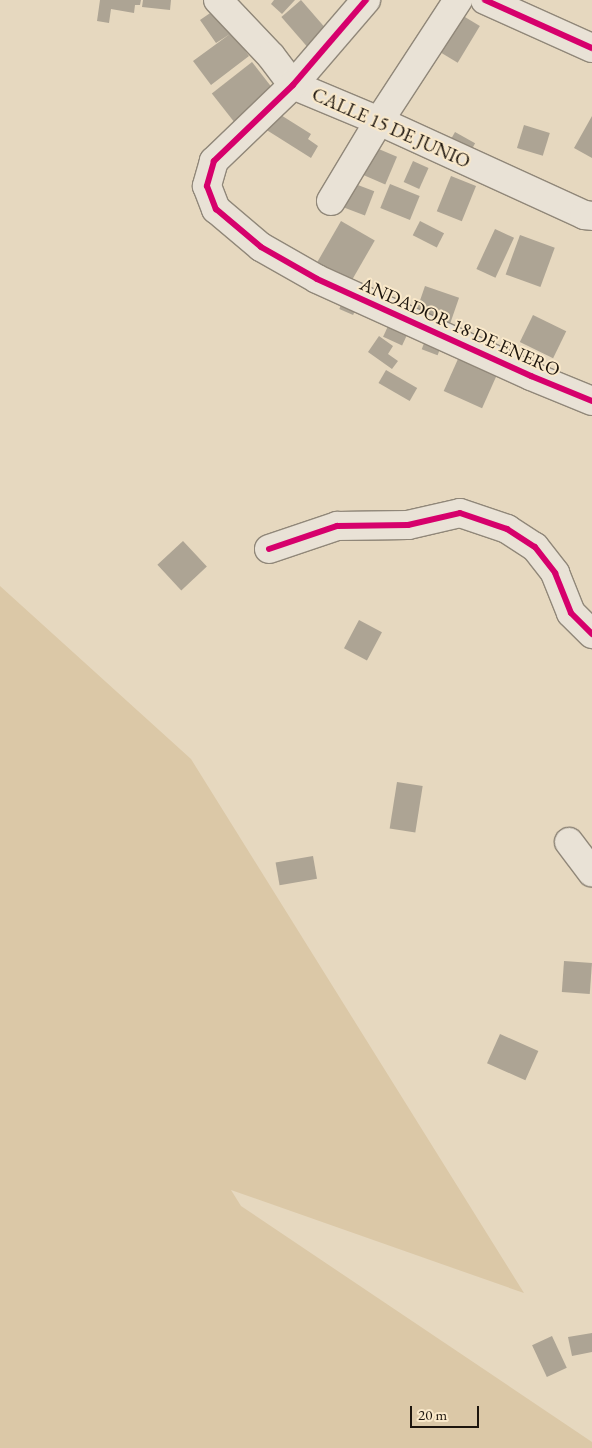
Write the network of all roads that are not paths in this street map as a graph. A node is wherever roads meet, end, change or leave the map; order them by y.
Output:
1 (218, 0) edge
2 (366, 0) edge
3 (458, 0) edge
4 (485, 0) edge
5 (592, 48) edge
6 (293, 85) junction
7 (379, 121) junction
8 (331, 201) dead end
9 (592, 216) edge
10 (592, 401) edge
11 (270, 549) dead end
12 (592, 634) edge
13 (570, 842) dead end
14 (592, 872) edge

1 - 6 street, CALLE 15 DE JUNIO
2 - 6 street, ANDADOR 18 DE ENERO
3 - 7 street
4 - 5 street
6 - 7 street, CALLE 15 DE JUNIO
6 - 10 street, ANDADOR 18 DE ENERO
7 - 8 street
7 - 9 street, CALLE 15 DE JUNIO
11 - 12 street
13 - 14 street

